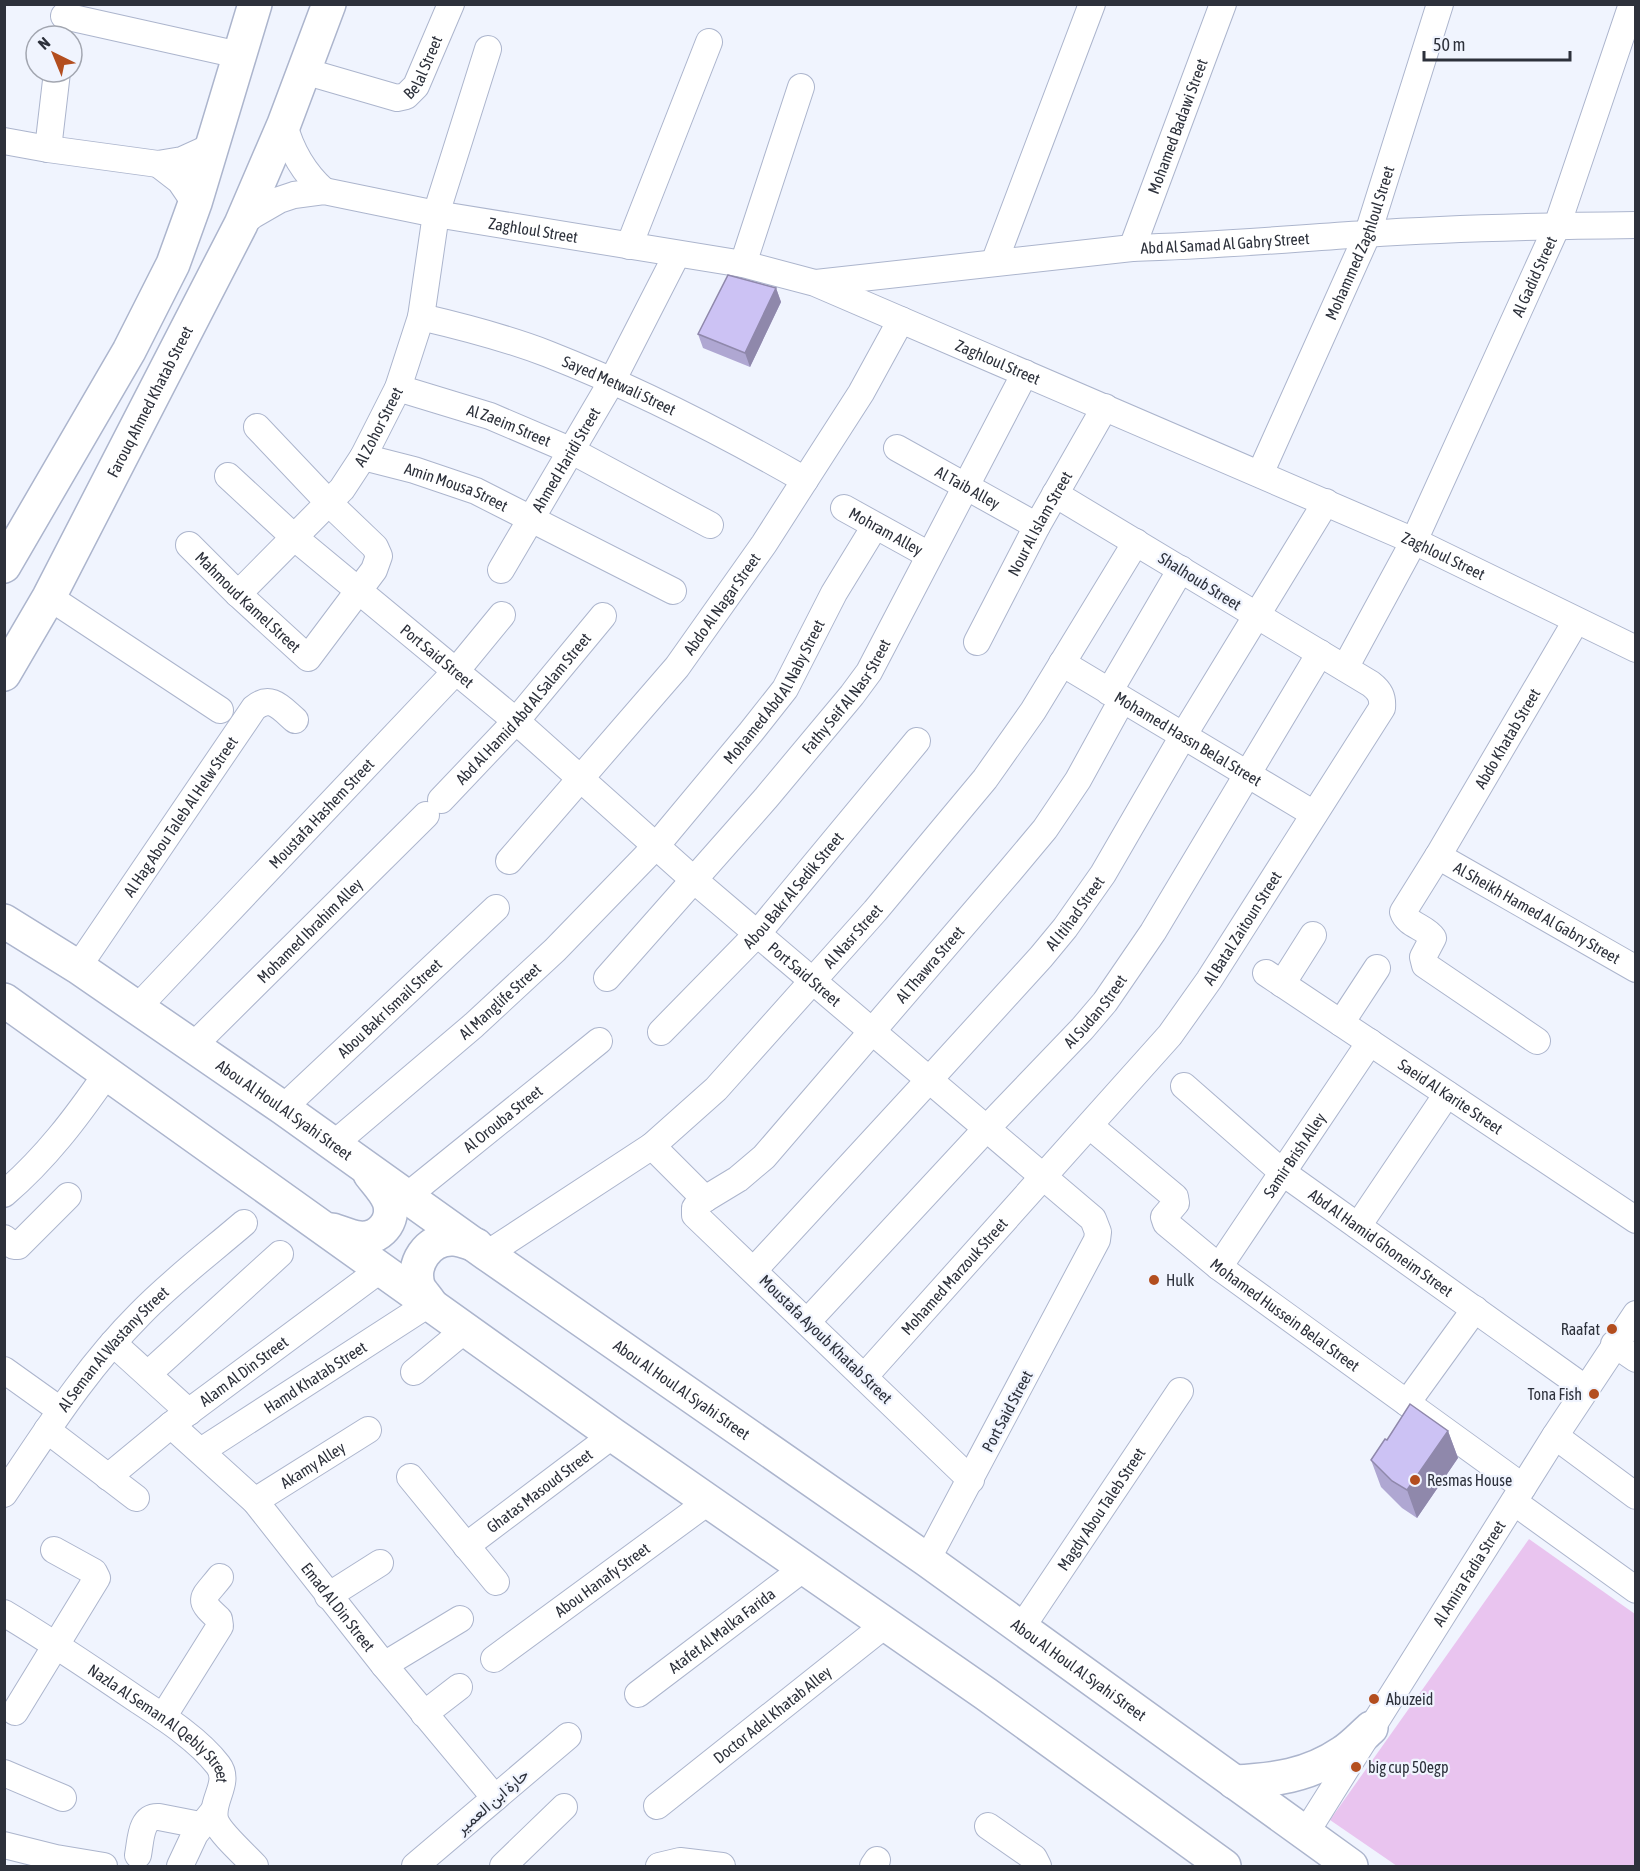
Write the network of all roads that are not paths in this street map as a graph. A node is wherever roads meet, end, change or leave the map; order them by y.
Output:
1 (255, 4) edge
2 (329, 4) edge
3 (451, 4) edge
4 (1092, 4) edge
5 (1223, 4) edge
6 (1440, 4) edge
7 (1632, 4) edge
8 (63, 19) edge
9 (710, 42) dead end
10 (488, 49) dead end
11 (239, 55) junction
12 (304, 71) junction
13 (56, 84) edge
14 (801, 87) dead end
15 (284, 123) junction
16 (4, 141) edge
17 (213, 142) junction
18 (48, 149) junction
19 (158, 164) junction
20 (324, 191) junction
21 (195, 203) junction
22 (436, 214) junction
23 (241, 224) junction
24 (1635, 225) edge
25 (1557, 226) junction
26 (1368, 233) junction
27 (629, 246) junction
28 (1132, 248) junction
29 (677, 254) junction
30 (994, 263) junction
31 (743, 264) junction
32 (815, 283) junction
33 (421, 316) junction
34 (901, 320) junction
35 (1025, 373) junction
36 (612, 381) junction
37 (398, 388) junction
38 (1105, 408) junction
39 (257, 427) dead end
40 (897, 448) dead end
41 (572, 451) junction
42 (363, 457) junction
43 (1260, 474) junction
44 (228, 476) dead end
45 (805, 480) junction
46 (967, 486) junction
47 (1055, 494) junction
48 (1326, 502) junction
49 (329, 503) junction
50 (844, 508) dead end
51 (531, 519) junction
52 (710, 525) dead end
53 (875, 526) junction
54 (1037, 526) junction
55 (295, 537) junction
56 (1414, 541) junction
57 (1136, 542) junction
58 (189, 545) dead end
59 (929, 555) junction
60 (4, 566) edge
61 (1181, 569) junction
62 (501, 570) dead end
63 (360, 590) junction
64 (673, 591) dead end
65 (238, 594) junction
66 (49, 597) junction
67 (502, 615) dead end
68 (603, 616) dead end
69 (1256, 616) junction
70 (1576, 621) junction
71 (977, 642) dead end
72 (1633, 642) edge
73 (1320, 653) junction
74 (1062, 663) junction
75 (1345, 668) junction
76 (456, 672) junction
77 (4, 674) edge
78 (1116, 696) junction
79 (220, 710) dead end
80 (295, 720) dead end
81 (516, 721) junction
82 (1183, 736) junction
83 (917, 741) dead end
84 (1248, 775) junction
85 (580, 780) junction
86 (434, 808) joint
87 (1314, 814) junction
88 (656, 846) junction
89 (1438, 856) junction
90 (509, 861) dead end
91 (694, 880) junction
92 (496, 908) dead end
93 (4, 921) edge
94 (757, 934) junction
95 (1313, 935) dead end
96 (78, 967) junction
97 (1377, 968) dead end
98 (1635, 969) edge
99 (607, 978) dead end
100 (813, 981) junction
101 (4, 1000) edge
102 (137, 1008) junction
103 (1341, 1023) junction
104 (872, 1031) junction
105 (661, 1032) dead end
106 (599, 1041) dead end
107 (1537, 1041) dead end
108 (1370, 1042) junction
109 (193, 1046) junction
110 (107, 1073) junction
111 (929, 1080) junction
112 (1184, 1086) dead end
113 (1447, 1094) junction
114 (283, 1108) junction
115 (1090, 1126) junction
116 (986, 1129) junction
117 (334, 1144) junction
118 (652, 1146) junction
119 (365, 1167) junction
120 (1282, 1172) junction
121 (1044, 1178) junction
122 (4, 1194) edge
123 (68, 1196) dead end
124 (406, 1196) junction
125 (705, 1199) junction
126 (1635, 1220) edge
127 (244, 1223) dead end
128 (321, 1226) junction
129 (1358, 1226) junction
130 (4, 1238) edge
131 (482, 1249) junction
132 (280, 1254) dead end
133 (1218, 1267) junction
134 (381, 1269) junction
135 (753, 1270) junction
136 (430, 1303) junction
137 (1474, 1309) junction
138 (1635, 1314) edge
139 (807, 1322) junction
140 (466, 1329) junction
141 (113, 1343) junction
142 (1614, 1344) junction
143 (1635, 1359) edge
144 (4, 1370) edge
145 (414, 1371) dead end
146 (148, 1374) junction
147 (864, 1377) junction
148 (1586, 1389) junction
149 (1180, 1391) dead end
150 (1407, 1403) junction
151 (180, 1419) junction
152 (54, 1420) junction
153 (368, 1430) dead end
154 (613, 1435) junction
155 (1555, 1436) junction
156 (201, 1451) junction
157 (108, 1476) junction
158 (410, 1477) dead end
159 (971, 1480) junction
160 (4, 1494) edge
161 (1519, 1494) junction
162 (1635, 1496) edge
163 (136, 1498) dead end
164 (255, 1501) junction
165 (709, 1501) junction
166 (466, 1546) junction
167 (54, 1550) dead end
168 (927, 1560) junction
169 (380, 1563) dead end
170 (804, 1568) junction
171 (220, 1577) dead end
172 (496, 1582) dead end
173 (1635, 1590) edge
174 (328, 1596) junction
175 (4, 1613) edge
176 (460, 1619) dead end
177 (886, 1624) junction
178 (1022, 1627) junction
179 (57, 1645) junction
180 (494, 1659) dead end
181 (384, 1665) junction
182 (459, 1687) dead end
183 (638, 1694) dead end
184 (15, 1712) dead end
185 (424, 1714) junction
186 (163, 1717) junction
187 (1371, 1728) junction
188 (568, 1736) dead end
189 (4, 1773) edge
190 (1234, 1782) junction
191 (63, 1798) dead end
192 (495, 1798) junction
193 (657, 1806) dead end
194 (564, 1807) dead end
195 (207, 1818) junction
196 (988, 1826) dead end
197 (1305, 1834) junction
198 (4, 1845) edge
199 (138, 1855) dead end
200 (104, 1866) edge
201 (180, 1866) edge
202 (255, 1866) edge
203 (415, 1866) edge
204 (503, 1866) edge
205 (658, 1866) edge
206 (722, 1866) edge
207 (1038, 1866) edge
208 (1224, 1866) edge
209 (1351, 1866) edge

1 - 11 main road
2 - 12 main road, Farouq Ahmed Khatab Street
3 - 12 street, Belal Street
4 - 30 street
5 - 28 street, Mohamed Badawi Street
6 - 26 street, Mohammed Zaghloul Street
7 - 25 street, Al Gadid Street
8 - 11 street
9 - 27 street
10 - 22 street, Al Zohor Street
11 - 17 main road
12 - 15 main road, Farouq Ahmed Khatab Street
13 - 18 street
14 - 31 street
15 - 20 street
15 - 23 main road, Farouq Ahmed Khatab Street
16 - 18 street
17 - 19 street
17 - 21 main road
18 - 19 street
19 - 21 street
20 - 22 street, Zaghloul Street
20 - 23 street, Zaghloul Street
21 - 60 main road
22 - 27 street, Zaghloul Street
22 - 33 street, Al Zohor Street
23 - 66 main road, Farouq Ahmed Khatab Street
24 - 25 street, Abd Al Samad Al Gabry Street
25 - 26 street, Abd Al Samad Al Gabry Street
25 - 56 street, Al Gadid Street
26 - 28 street, Abd Al Samad Al Gabry Street
26 - 43 street, Mohammed Zaghloul Street
27 - 29 street, Zaghloul Street
28 - 30 street, Abd Al Samad Al Gabry Street
29 - 31 street, Zaghloul Street
29 - 36 street, Ahmed Haridi Street
30 - 32 street, Abd Al Samad Al Gabry Street
31 - 32 street, Zaghloul Street
32 - 34 street, Zaghloul Street
33 - 36 street, Sayed Metwali Street
33 - 37 street, Al Zohor Street
34 - 35 street, Zaghloul Street
34 - 45 street, Abdo Al Nagar Street
35 - 38 street, Zaghloul Street
35 - 46 street, Fathy Seif Al Nasr Street
36 - 41 street, Ahmed Haridi Street
36 - 45 street, Sayed Metwali Street
37 - 41 street, Al Zaeim Street
37 - 42 street, Al Zohor Street
38 - 43 street, Zaghloul Street
38 - 47 street, Nour Al Islam Street
39 - 49 street
40 - 46 street, Al Taib Alley
41 - 51 street, Ahmed Haridi Street
41 - 52 street, Al Zaeim Street
42 - 49 street, Al Zohor Street
42 - 51 street, Amin Mousa Street
43 - 48 street, Zaghloul Street
44 - 55 street, Port Said Street
45 - 85 street, Abdo Al Nagar Street
46 - 54 street, Al Taib Alley
46 - 59 street, Fathy Seif Al Nasr Street
47 - 54 street, Nour Al Islam Street
47 - 57 street, Shalhoub Street
48 - 56 street, Zaghloul Street
48 - 69 street, Al Itihad Street
49 - 55 street, Al Zohor Street
49 - 63 street
50 - 53 street, Mohram Alley
51 - 62 street, Ahmed Haridi Street
51 - 64 street, Amin Mousa Street
53 - 59 street, Mohram Alley
53 - 88 street, Mohamed Abd Al Naby Street
54 - 71 street, Nour Al Islam Street
55 - 63 street, Port Said Street
55 - 65 street, Al Zohor Street
56 - 70 street, Zaghloul Street
56 - 75 street, Al Gadid Street
57 - 61 street, Shalhoub Street
57 - 74 street, Al Nasr Street
58 - 65 street, Mahmoud Kamel Street
59 - 91 street, Fathy Seif Al Nasr Street
61 - 69 street, Shalhoub Street
61 - 78 street, Al Thawra Street
63 - 65 street, Mahmoud Kamel Street
63 - 76 street, Port Said Street
66 - 77 main road, Farouq Ahmed Khatab Street
66 - 79 street, Al Hag Abou Taleb Al Helw Street
67 - 76 street, Moustafa Hashem Street
68 - 81 street, Abd Al Hamid Abd Al Salam Street
69 - 73 street, Shalhoub Street
69 - 82 street, Al Itihad Street
70 - 72 street, Zaghloul Street
70 - 89 street, Abdo Khatab Street
73 - 75 street, Shalhoub Street
73 - 84 street, Al Sudan Street
74 - 78 street, Mohamed Hassn Belal Street
74 - 100 street, Al Nasr Street
75 - 87 street, Al Batal Zaitoun Street
76 - 81 street, Port Said Street
76 - 102 street, Moustafa Hashem Street
78 - 82 street, Mohamed Hassn Belal Street
78 - 104 street, Al Thawra Street
80 - 96 street, Al Hag Abou Taleb Al Helw Street
81 - 85 street, Port Said Street
81 - 86 street, Abd Al Hamid Abd Al Salam Street
82 - 84 street, Mohamed Hassn Belal Street
82 - 111 street, Al Itihad Street
83 - 94 street, Abou Bakr Al Sedik Street
84 - 87 street, Mohamed Hassn Belal Street
84 - 116 street, Al Sudan Street
85 - 88 street, Port Said Street
85 - 90 street, Abdo Al Nagar Street
86 - 109 street, Mohamed Ibrahim Alley
87 - 115 street, Al Batal Zaitoun Street
88 - 91 street, Port Said Street
88 - 117 street, Al Manglife Street
89 - 98 street, Al Sheikh Hamed Al Gabry Street
89 - 107 street, Abdo Khatab Street
91 - 94 street, Port Said Street
91 - 99 street, Fathy Seif Al Nasr Street
92 - 114 street, Abou Bakr Ismail Street
93 - 96 main road, Abou Al Houl Al Syahi Street
94 - 100 street, Port Said Street
94 - 105 street, Abou Bakr Al Sedik Street
95 - 103 street, Saeid Al Karite Street
96 - 102 main road, Abou Al Houl Al Syahi Street
97 - 103 street
100 - 104 street, Port Said Street
100 - 118 street, Al Nasr Street
101 - 110 main road
102 - 109 main road, Abou Al Houl Al Syahi Street
103 - 108 street, Saeid Al Karite Street
104 - 111 street, Port Said Street
104 - 125 street, Al Thawra Street
106 - 124 street, Al Orouba Street
108 - 113 street, Saeid Al Karite Street
108 - 120 street, Samir Brish Alley
109 - 114 main road, Abou Al Houl Al Syahi Street
110 - 122 street
110 - 128 main road
111 - 116 street, Port Said Street
111 - 135 street, Al Itihad Street
112 - 120 street, Abd Al Hamid Ghoneim Street
113 - 126 street, Saeid Al Karite Street
113 - 129 street
114 - 117 main road, Abou Al Houl Al Syahi Street
115 - 121 street, Al Batal Zaitoun Street
115 - 133 street, Mohamed Hussein Belal Street
116 - 121 street, Port Said Street
116 - 139 street, Al Sudan Street
117 - 119 main road, Abou Al Houl Al Syahi Street
118 - 125 street
118 - 131 street, Al Nasr Street
119 - 124 main road, Abou Al Houl Al Syahi Street
119 - 128 main road
120 - 129 street, Abd Al Hamid Ghoneim Street
120 - 133 street, Samir Brish Alley
121 - 147 street, Mohamed Marzouk Street
121 - 159 street, Port Said Street
123 - 130 street
124 - 131 main road, Abou Al Houl Al Syahi Street
125 - 135 street, Moustafa Ayoub Khatab Street
127 - 141 street, Al Seman Al Wastany Street
128 - 134 main road
129 - 137 street, Abd Al Hamid Ghoneim Street
131 - 136 main road
131 - 168 main road, Abou Al Houl Al Syahi Street
132 - 146 street
133 - 150 street, Mohamed Hussein Belal Street
134 - 136 main road
134 - 151 street, Alam Al Din Street
135 - 139 street, Moustafa Ayoub Khatab Street
136 - 140 main road
136 - 156 street, Hamd Khatab Street
137 - 148 street, Abd Al Hamid Ghoneim Street
137 - 150 street
138 - 142 street, Al Amira Fadia Street
139 - 147 street, Moustafa Ayoub Khatab Street
140 - 145 street
140 - 154 main road
141 - 146 street, Emad Al Din Street
141 - 152 street, Al Seman Al Wastany Street
142 - 143 street
142 - 148 street, Al Amira Fadia Street
144 - 152 street
146 - 151 street, Emad Al Din Street
147 - 159 street, Moustafa Ayoub Khatab Street
148 - 155 street, Al Amira Fadia Street
149 - 178 street, Magdy Abou Taleb Street
150 - 161 street, Mohamed Hussein Belal Street
151 - 156 street, Emad Al Din Street
151 - 157 street, Alam Al Din Street
152 - 157 street
152 - 160 street, Al Seman Al Wastany Street
153 - 164 street, Akamy Alley
154 - 165 main road
154 - 166 street, Ghatas Masoud Street
155 - 161 street, Al Amira Fadia Street
155 - 162 street
156 - 164 street, Emad Al Din Street
157 - 163 street
158 - 166 street
159 - 168 street, Port Said Street
161 - 173 street, Mohamed Hussein Belal Street
161 - 187 street, Al Amira Fadia Street
164 - 174 street, Emad Al Din Street
165 - 170 main road
165 - 180 street, Abou Hanafy Street
166 - 172 street
167 - 179 street
168 - 178 main road, Abou Al Houl Al Syahi Street
169 - 174 street
170 - 177 main road
170 - 183 street, Atafet Al Malka Farida
171 - 186 street
174 - 181 street, Emad Al Din Street
175 - 179 street, Nazla Al Seman Al Qebly Street
176 - 181 street
177 - 193 street, Doctor Adel Khatab Alley
177 - 208 main road
178 - 190 main road, Abou Al Houl Al Syahi Street
179 - 184 street
179 - 186 street, Nazla Al Seman Al Qebly Street
181 - 185 street, Emad Al Din Street
182 - 185 street
185 - 192 street, Emad Al Din Street
186 - 195 street, Nazla Al Seman Al Qebly Street
187 - 190 main road
187 - 197 street, Al Amira Fadia Street
188 - 192 street, حارة ابن العمير
189 - 191 street
190 - 197 main road, Abou Al Houl Al Syahi Street
192 - 203 street, حارة ابن العمير
194 - 204 street
195 - 199 street
195 - 201 street
195 - 202 street, Nazla Al Seman Al Qebly Street
196 - 207 street
197 - 209 main road, Abou Al Houl Al Syahi Street
198 - 200 street
205 - 206 street

